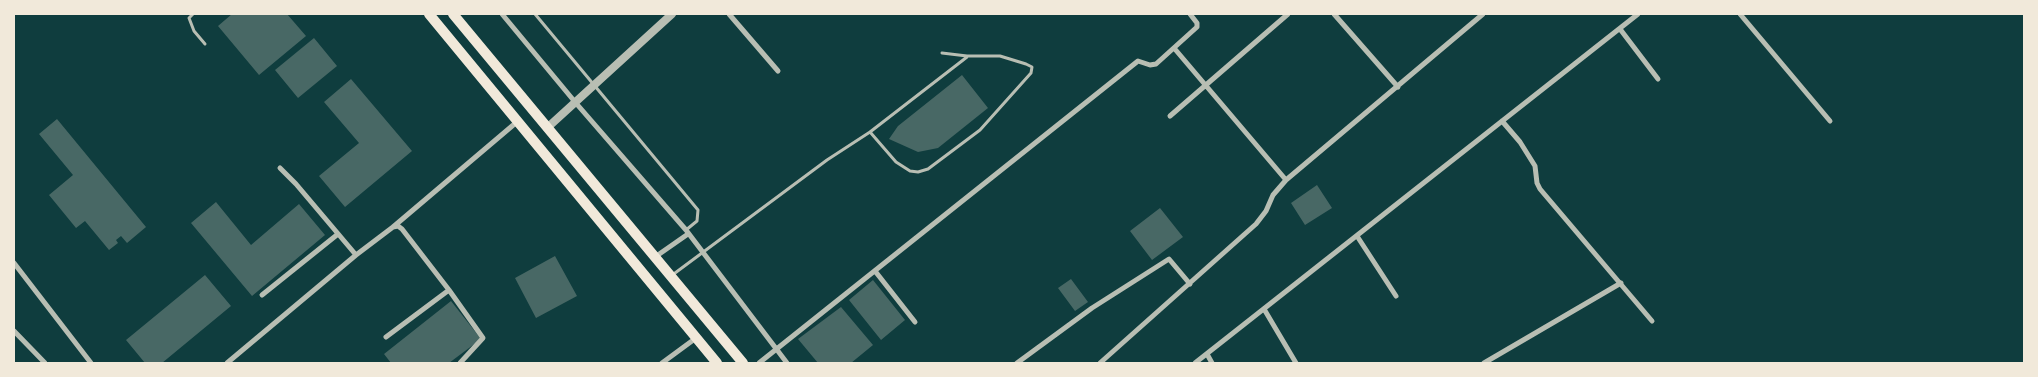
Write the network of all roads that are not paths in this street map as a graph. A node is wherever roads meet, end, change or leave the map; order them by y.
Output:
1 (192, 14) edge
2 (429, 14) edge
3 (453, 14) edge
4 (502, 14) edge
5 (535, 14) edge
6 (672, 14) edge
7 (729, 14) edge
8 (1190, 14) edge
9 (1288, 14) edge
10 (1334, 14) edge
11 (1483, 14) edge
12 (1638, 14) edge
13 (1740, 14) edge
14 (1620, 29) junction
15 (205, 44) dead end
16 (1174, 48) junction
17 (942, 53) dead end
18 (967, 56) junction
19 (778, 71) dead end
20 (1658, 79) dead end
21 (594, 85) junction
22 (1398, 86) junction
23 (1205, 87) junction
24 (575, 102) junction
25 (1170, 116) dead end
26 (518, 121) junction
27 (1502, 121) junction
28 (1830, 121) dead end
29 (547, 128) junction
30 (870, 132) junction
31 (280, 168) dead end
32 (1286, 180) junction
33 (393, 227) junction
34 (687, 232) junction
35 (338, 234) junction
36 (1357, 236) junction
37 (701, 252) junction
38 (356, 255) junction
39 (655, 257) junction
40 (14, 263) edge
41 (875, 272) junction
42 (671, 276) junction
43 (1621, 283) junction
44 (1190, 284) junction
45 (449, 290) junction
46 (262, 295) dead end
47 (1396, 296) dead end
48 (1264, 309) junction
49 (1652, 321) dead end
50 (915, 322) dead end
51 (14, 331) edge
52 (386, 337) dead end
53 (696, 338) junction
54 (776, 350) junction
55 (1206, 354) junction
56 (1492, 361) edge
57 (45, 363) edge
58 (92, 363) edge
59 (226, 363) edge
60 (460, 363) edge
61 (662, 363) edge
62 (716, 363) edge
63 (743, 363) edge
64 (759, 363) edge
65 (787, 363) edge
66 (1017, 363) edge
67 (1100, 363) edge
68 (1195, 363) edge
69 (1212, 363) edge
70 (1296, 363) edge
71 (1484, 363) edge

1 - 15 lane
2 - 26 main road
3 - 29 main road
4 - 24 street
5 - 21 lane
6 - 21 street
7 - 19 street
8 - 16 street
9 - 23 street
10 - 22 street
11 - 22 street
12 - 14 street
13 - 28 street
14 - 20 street
14 - 27 street
16 - 23 street
16 - 41 street
17 - 18 lane
18 - 30 lane
18 - 30 lane
21 - 24 street
21 - 34 lane
22 - 32 street
23 - 25 street
23 - 32 street
24 - 29 street
24 - 34 street
26 - 33 street
26 - 53 main road
27 - 36 street
27 - 43 street
29 - 39 main road
30 - 37 lane
31 - 35 street
32 - 44 street
33 - 38 street
33 - 45 street
34 - 37 street
34 - 39 street
35 - 38 street
35 - 46 street
36 - 47 street
36 - 48 street
37 - 42 lane
37 - 54 street
38 - 59 street
39 - 42 main road
40 - 58 street
41 - 50 street
41 - 54 street
42 - 63 main road
43 - 49 street
43 - 56 street
44 - 66 street
44 - 67 street
45 - 52 street
45 - 60 street
48 - 55 street
48 - 70 street
51 - 57 street
53 - 61 street
53 - 62 main road
54 - 64 street
54 - 65 street
55 - 68 street
55 - 69 street
56 - 71 street

